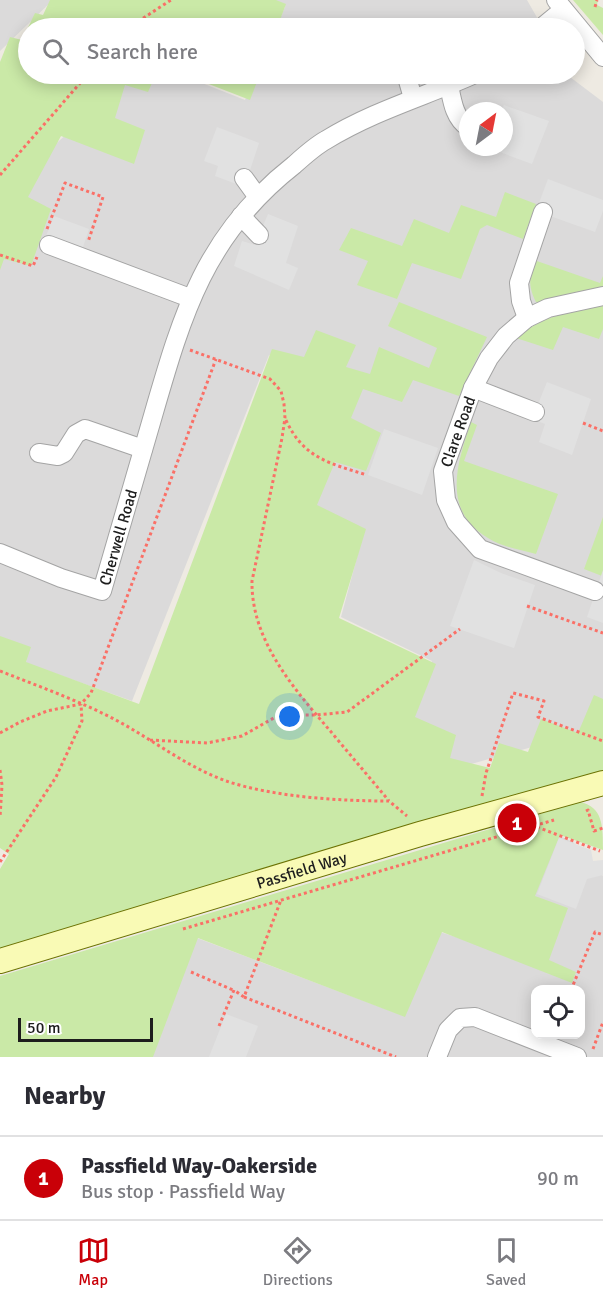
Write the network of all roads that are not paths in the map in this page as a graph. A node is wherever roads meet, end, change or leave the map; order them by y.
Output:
1 (560, 5) edge
2 (549, 18) edge
3 (571, 18) edge
4 (585, 35) edge
5 (603, 57) edge
6 (409, 84) edge
7 (449, 85) joint
8 (413, 98) junction
9 (459, 116) edge
10 (244, 178) dead end
11 (257, 196) junction
12 (543, 212) dead end
13 (241, 216) junction
14 (259, 235) dead end
15 (44, 245) road end
16 (603, 296) edge
17 (190, 298) junction
18 (527, 318) junction
19 (473, 388) junction
20 (535, 412) dead end
21 (143, 449) junction
22 (39, 453) dead end
23 (0, 553) edge
24 (595, 591) dead end
25 (603, 783) edge
26 (0, 961) edge
27 (584, 1054) edge
28 (437, 1057) edge

1 - 2 street
1 - 3 street
4 - 5 street
6 - 8 street
7 - 8 street, Cherwell Road
7 - 9 street
8 - 11 street, Cherwell Road
10 - 11 street
11 - 13 street, Cherwell Road
12 - 18 street
13 - 14 street
13 - 17 street, Cherwell Road
15 - 17 street
16 - 18 street, Clare Road
17 - 21 street, Cherwell Road
18 - 19 street, Clare Road
19 - 20 street
19 - 24 street, Clare Road
21 - 22 street
21 - 23 street, Cherwell Road
25 - 26 street, Passfield Way
27 - 28 street

